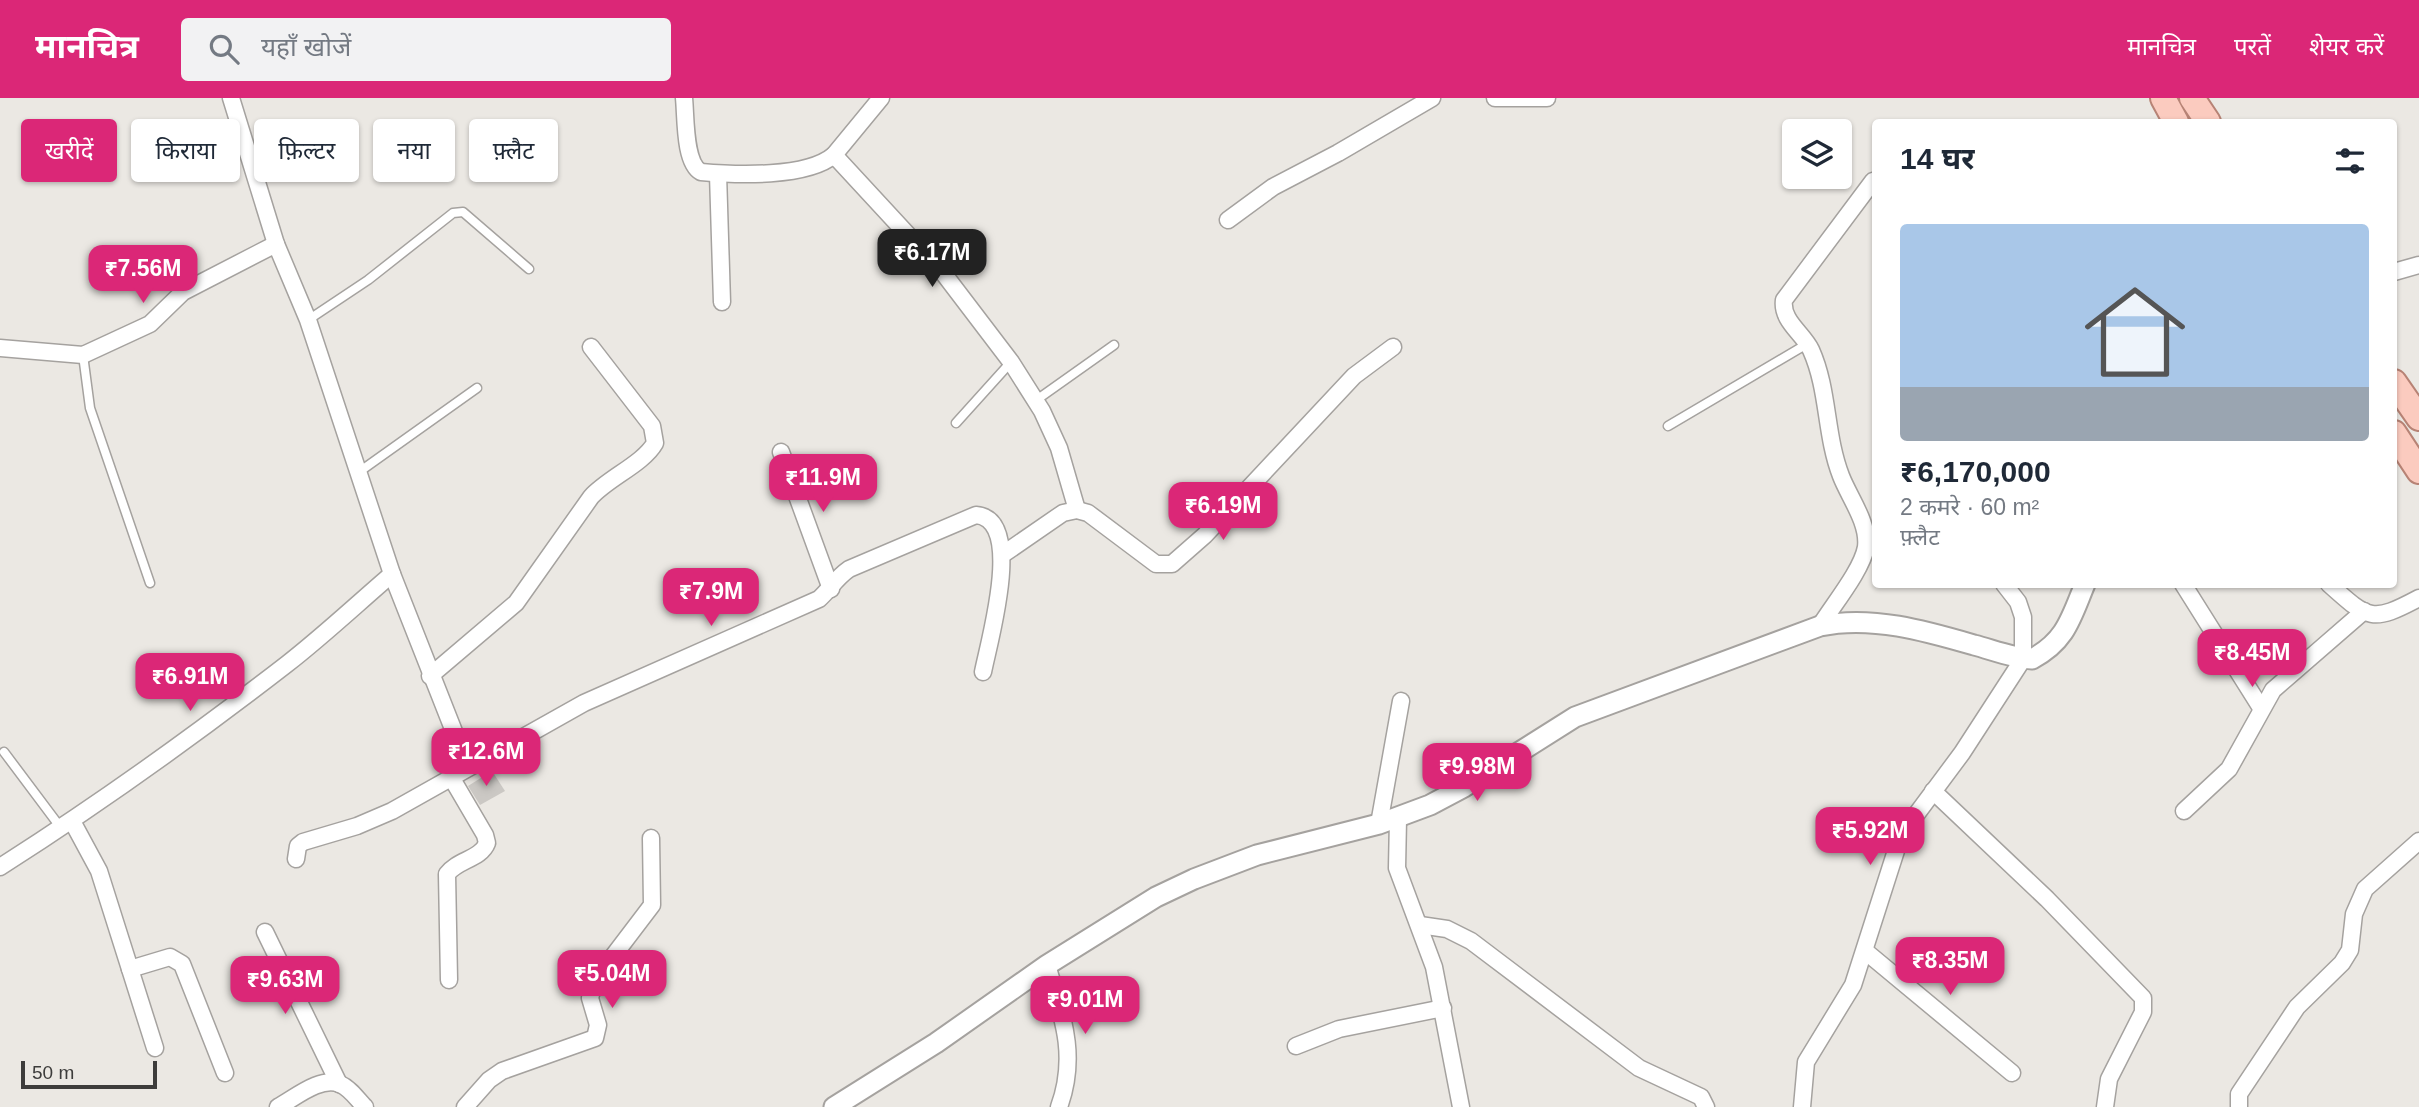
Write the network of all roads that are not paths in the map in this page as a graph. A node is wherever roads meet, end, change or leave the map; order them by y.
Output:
1 (231, 98) edge
2 (684, 98) edge
3 (881, 98) edge
4 (1432, 98) edge
5 (1495, 98) edge
6 (1547, 98) edge
7 (2163, 98) edge
8 (2192, 98) edge
9 (2174, 119) edge
10 (2206, 119) edge
11 (834, 155) junction
12 (718, 174) junction
13 (1872, 182) edge
14 (1228, 220) dead end
15 (276, 244) junction
16 (2419, 265) edge
17 (529, 269) dead end
18 (2397, 271) edge
19 (722, 302) dead end
20 (308, 320) junction
21 (1807, 344) junction
22 (1115, 345) dead end
23 (591, 347) dead end
24 (1393, 347) dead end
25 (0, 348) edge
26 (83, 355) junction
27 (1011, 362) junction
28 (2397, 386) edge
29 (477, 388) dead end
30 (1035, 401) junction
31 (2419, 418) edge
32 (956, 423) dead end
33 (1668, 426) dead end
34 (2397, 438) edge
35 (781, 452) dead end
36 (2419, 471) edge
37 (359, 472) junction
38 (1077, 510) junction
39 (1002, 555) junction
40 (392, 574) junction
41 (150, 583) dead end
42 (2007, 588) edge
43 (2083, 588) edge
44 (2186, 588) edge
45 (2333, 588) edge
46 (831, 589) junction
47 (2419, 597) edge
48 (2364, 611) junction
49 (1820, 626) junction
50 (2023, 659) junction
51 (983, 672) dead end
52 (430, 676) junction
53 (1401, 701) dead end
54 (2261, 708) junction
55 (4, 752) dead end
56 (468, 767) junction
57 (451, 777) junction
58 (1933, 791) junction
59 (2184, 811) dead end
60 (1388, 821) junction
61 (67, 825) junction
62 (651, 838) dead end
63 (2419, 841) edge
64 (296, 859) dead end
65 (0, 867) edge
66 (1420, 925) junction
67 (265, 932) dead end
68 (1865, 951) junction
69 (1047, 964) junction
70 (130, 969) junction
71 (449, 980) dead end
72 (1443, 1008) junction
73 (1296, 1046) dead end
74 (155, 1048) dead end
75 (225, 1073) dead end
76 (2012, 1073) dead end
77 (339, 1084) junction
78 (278, 1107) edge
79 (365, 1107) edge
80 (465, 1107) edge
81 (834, 1107) edge
82 (1059, 1107) edge
83 (1461, 1107) edge
84 (1706, 1107) edge
85 (1801, 1107) edge
86 (2105, 1107) edge
87 (2239, 1107) edge

1 - 15 street
2 - 12 street
3 - 11 street
4 - 14 street
5 - 6 street
7 - 9 main road
8 - 10 main road
11 - 12 street
11 - 27 street
12 - 19 street
13 - 21 street
15 - 20 street
15 - 26 street
16 - 18 street
17 - 20 lane
20 - 37 street
21 - 33 lane
21 - 49 street
22 - 30 lane
23 - 52 street
24 - 38 street
25 - 26 street
26 - 41 lane
27 - 30 street
27 - 32 lane
28 - 31 main road
29 - 37 lane
30 - 38 street
34 - 36 main road
35 - 46 street
37 - 40 street
38 - 39 street
39 - 46 street
39 - 51 street
40 - 52 street
40 - 61 street
42 - 50 street
43 - 50 street
44 - 54 street
45 - 48 street
46 - 56 street
47 - 48 street
48 - 54 street
49 - 50 street
49 - 60 street
50 - 58 street
52 - 56 street
53 - 60 street
54 - 59 street
55 - 61 lane
56 - 57 street
57 - 64 street
57 - 71 street
58 - 68 street
58 - 86 street
60 - 66 street
60 - 69 street
61 - 65 street
61 - 70 street
62 - 80 street
63 - 87 street
66 - 72 street
66 - 84 street
67 - 77 street
68 - 76 street
68 - 85 street
69 - 81 street
69 - 82 street
70 - 74 street
70 - 75 street
72 - 73 street
72 - 83 street
77 - 78 street
77 - 79 street

